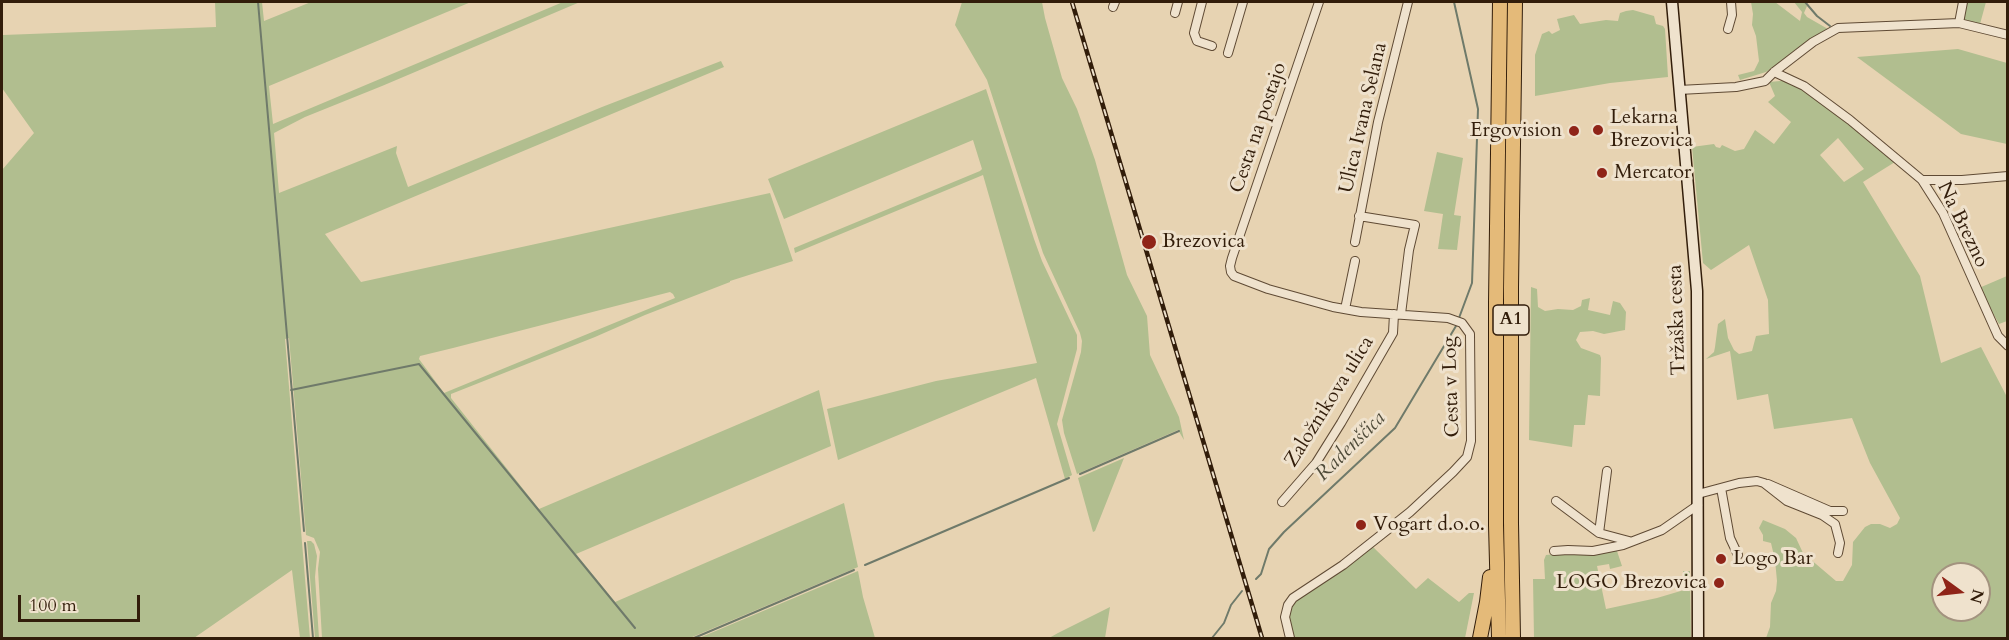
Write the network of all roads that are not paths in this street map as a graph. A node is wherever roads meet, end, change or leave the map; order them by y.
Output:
1 (1178, 2) edge
2 (1202, 2) edge
3 (1243, 2) edge
4 (1319, 2) edge
5 (1408, 2) edge
6 (1500, 2) edge
7 (1515, 2) edge
8 (1672, 2) edge
9 (1731, 2) edge
10 (1963, 2) edge
11 (1174, 13) dead end
12 (1959, 23) junction
13 (1728, 29) dead end
14 (2007, 35) edge
15 (1212, 46) dead end
16 (1228, 53) dead end
17 (1774, 72) junction
18 (1679, 90) junction
19 (2007, 176) edge
20 (1922, 180) junction
21 (1359, 216) junction
22 (1355, 242) dead end
23 (1355, 261) dead end
24 (1230, 266) joint
25 (1345, 309) junction
26 (1397, 314) junction
27 (2007, 346) edge
28 (1606, 471) dead end
29 (1764, 483) junction
30 (1721, 488) junction
31 (1698, 499) junction
32 (1556, 501) dead end
33 (1282, 502) dead end
34 (1843, 511) dead end
35 (1496, 525) junction
36 (1599, 533) junction
37 (1629, 541) junction
38 (1554, 551) dead end
39 (1838, 553) dead end
40 (1738, 555) dead end
41 (1290, 639) edge
42 (1480, 639) edge
43 (1499, 639) edge
44 (1513, 639) edge
45 (1698, 639) edge

1 - 11 street
2 - 15 street
3 - 16 street
4 - 24 street, Cesta na postajo
5 - 21 street, Ulica Ivana Selana
6 - 35 highway, A1
7 - 44 highway, A1
8 - 18 main road, Tržaška cesta
9 - 13 street
10 - 12 street
12 - 14 street
12 - 17 street
17 - 18 street
17 - 20 street, Na Brezno
18 - 31 main road, Tržaška cesta
19 - 20 street, Na Brezno
20 - 27 street, Na Brezno
21 - 22 street, Ulica Ivana Selana
21 - 26 street, Založnikova ulica
23 - 25 street
24 - 25 street, Založnikova ulica
25 - 26 street, Založnikova ulica
26 - 33 street, Založnikova ulica
26 - 41 street, Cesta v Log
28 - 36 street
29 - 30 street
29 - 34 street
29 - 39 street
30 - 31 street
30 - 40 street
31 - 37 street
31 - 45 main road, Tržaška cesta
32 - 36 street
35 - 42 highway
35 - 43 highway, A1
36 - 37 street
37 - 38 street

